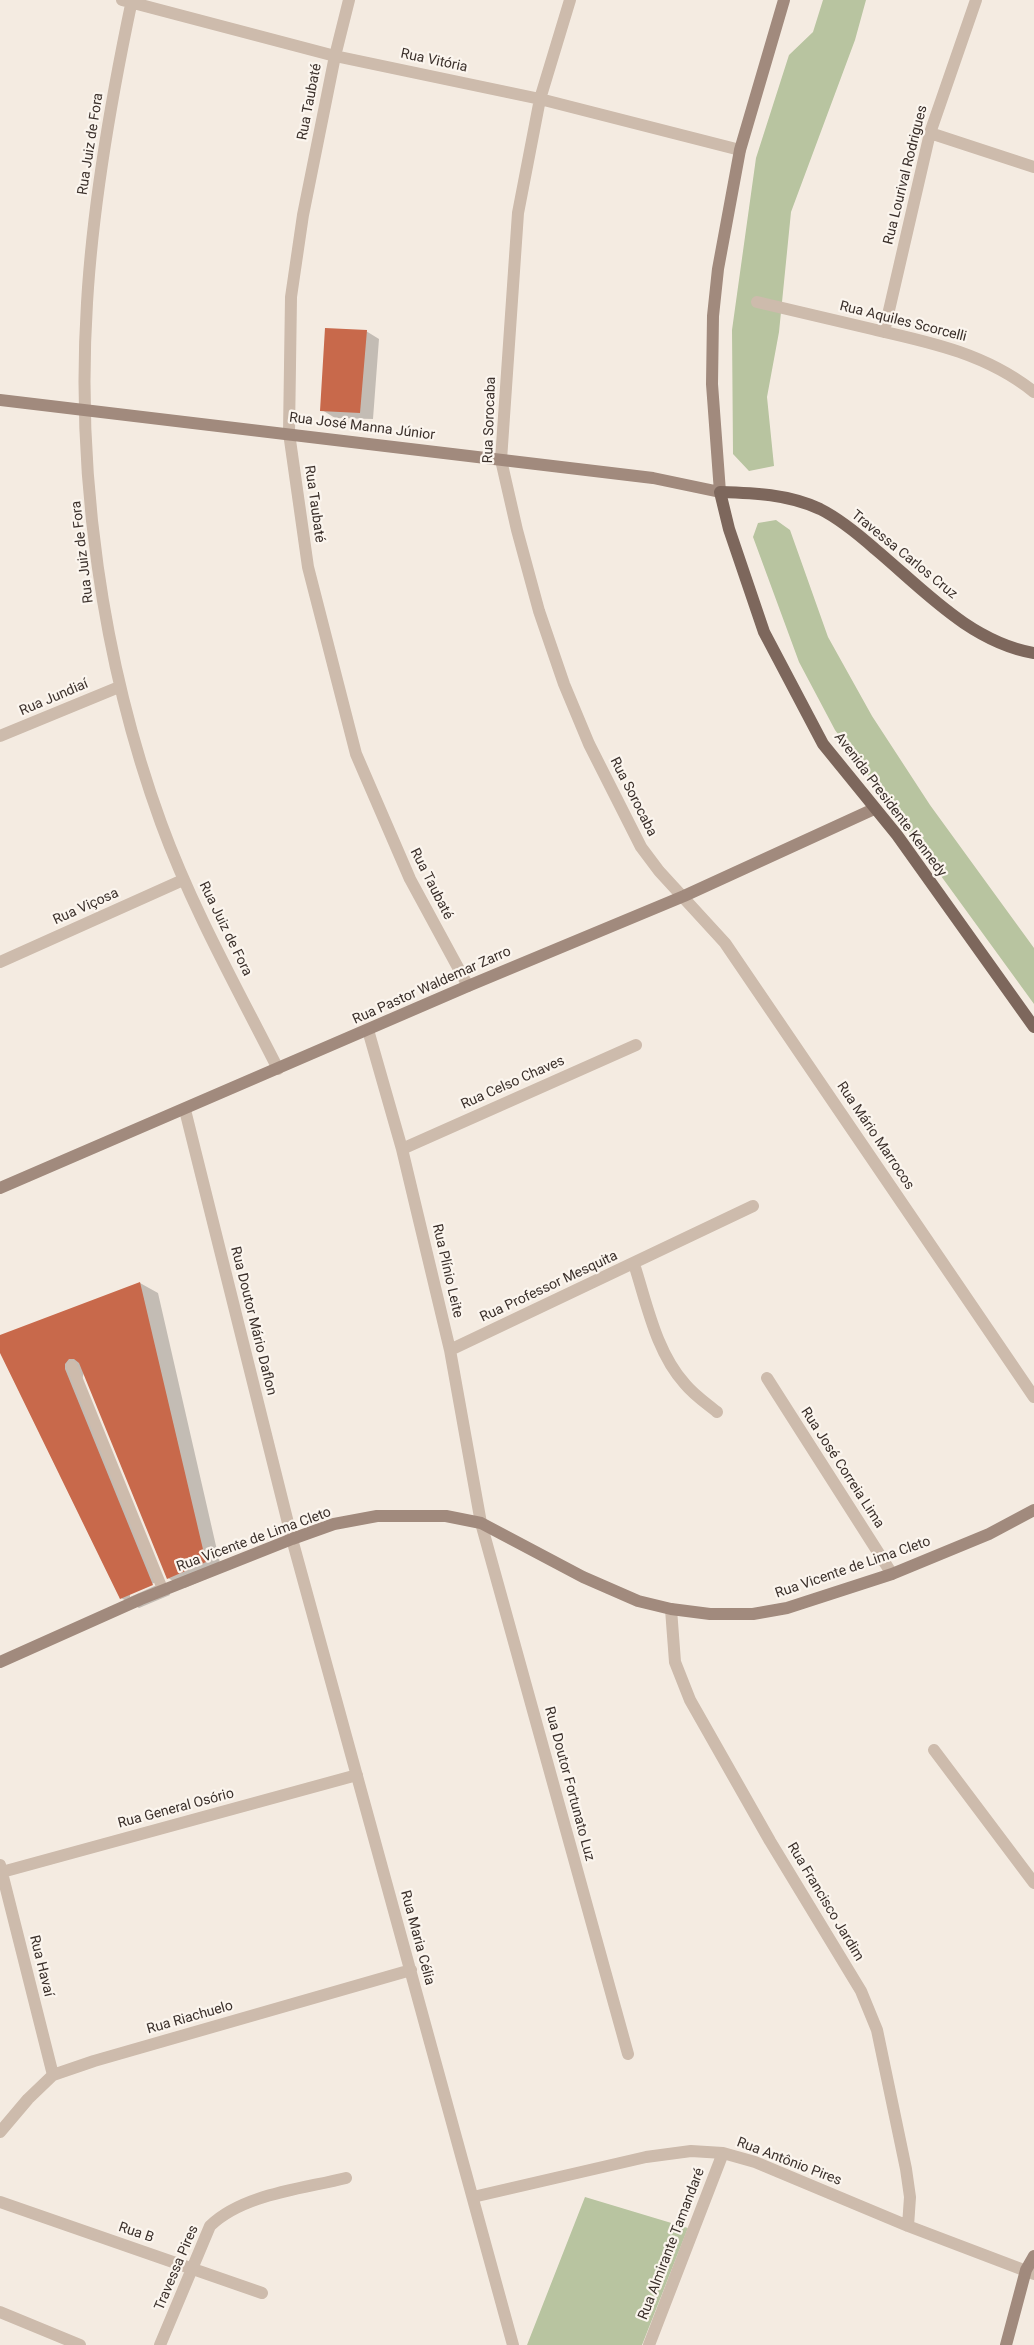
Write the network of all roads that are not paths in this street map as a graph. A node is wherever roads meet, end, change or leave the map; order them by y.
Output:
1 (349, 0) edge
2 (570, 0) edge
3 (784, 0) edge
4 (976, 0) edge
5 (128, 1) edge
6 (335, 56) junction
7 (540, 99) junction
8 (930, 133) junction
9 (740, 150) junction
10 (1034, 167) edge
11 (757, 302) dead end
12 (884, 332) junction
13 (1034, 392) edge
14 (0, 400) edge
15 (84, 409) junction
16 (289, 433) junction
17 (501, 460) junction
18 (720, 492) junction
19 (1034, 653) edge
20 (119, 687) junction
21 (0, 736) edge
22 (874, 809) junction
23 (184, 880) junction
24 (684, 896) junction
25 (0, 962) edge
26 (468, 986) junction
27 (1034, 1027) edge
28 (368, 1030) junction
29 (636, 1045) dead end
30 (278, 1069) junction
31 (185, 1110) junction
32 (402, 1149) junction
33 (0, 1188) edge
34 (753, 1206) dead end
35 (634, 1264) junction
36 (450, 1350) junction
37 (72, 1366) dead end
38 (767, 1378) dead end
39 (1034, 1397) edge
40 (717, 1412) dead end
41 (1034, 1510) edge
42 (481, 1523) junction
43 (292, 1539) junction
44 (892, 1574) junction
45 (163, 1590) junction
46 (671, 1609) junction
47 (0, 1662) edge
48 (934, 1750) dead end
49 (357, 1776) junction
50 (1, 1869) edge
51 (1034, 1883) edge
52 (411, 1970) junction
53 (628, 2054) dead end
54 (53, 2075) junction
55 (0, 2132) edge
56 (723, 2153) junction
57 (346, 2178) dead end
58 (473, 2197) junction
59 (0, 2202) edge
60 (908, 2226) junction
61 (1034, 2256) edge
62 (193, 2269) junction
63 (1030, 2272) edge
64 (262, 2293) dead end
65 (0, 2312) edge
66 (80, 2345) edge
67 (160, 2345) edge
68 (513, 2345) edge
69 (649, 2345) edge
70 (1006, 2345) edge

1 - 6 street, Rua Taubaté
2 - 7 street, Rua Sorocaba
3 - 9 main road, Avenida Presidente Kennedy
4 - 8 street, Rua Lourival Rodrigues
5 - 6 street, Rua Vitória
5 - 15 street, Rua Juiz de Fora
6 - 7 street, Rua Vitória
6 - 16 street, Rua Taubaté
7 - 9 street, Rua Vitória
7 - 17 street, Rua Sorocaba
8 - 10 street
8 - 12 street, Rua Lourival Rodrigues
9 - 18 main road, Avenida Presidente Kennedy
11 - 12 street, Rua Aquiles Scorcelli
12 - 13 street, Rua Aquiles Scorcelli
14 - 15 main road, Rua José Manna Júnior
15 - 16 main road, Rua José Manna Júnior
15 - 20 street, Rua Juiz de Fora
16 - 17 main road, Rua José Manna Júnior
16 - 26 street, Rua Taubaté
17 - 18 main road, Rua José Manna Júnior
17 - 24 street, Rua Sorocaba
18 - 19 main road, Travessa Carlos Cruz
18 - 22 main road, Avenida Presidente Kennedy
20 - 21 street, Rua Jundiaí
20 - 23 street, Rua Juiz de Fora
22 - 24 main road, Rua Pastor Waldemar Zarro
22 - 27 main road, Avenida Presidente Kennedy
23 - 25 street, Rua Viçosa
23 - 30 street, Rua Juiz de Fora
24 - 26 main road, Rua Pastor Waldemar Zarro
24 - 39 street, Rua Mário Marrocos
26 - 28 main road, Rua Pastor Waldemar Zarro
28 - 30 main road, Rua Pastor Waldemar Zarro
28 - 32 street, Rua Plínio Leite
29 - 32 street, Rua Celso Chaves
30 - 31 main road, Rua Pastor Waldemar Zarro
31 - 33 main road, Rua Pastor Waldemar Zarro
31 - 43 street, Rua Doutor Mário Daflon
32 - 36 street, Rua Plínio Leite
34 - 35 street, Rua Professor Mesquita
35 - 36 street, Rua Professor Mesquita
35 - 40 street, Rua Professor Mesquita
36 - 42 street, Rua Plínio Leite
37 - 45 lane
38 - 44 street, Rua José Correia Lima
41 - 44 main road, Rua Vicente de Lima Cleto
42 - 43 main road, Rua Vicente de Lima Cleto
42 - 46 main road, Rua Vicente de Lima Cleto
42 - 53 street, Rua Doutor Fortunato Luz
43 - 45 main road, Rua Vicente de Lima Cleto
43 - 49 street, Rua Maria Célia
44 - 46 main road, Rua Vicente de Lima Cleto
45 - 47 main road, Rua Vicente de Lima Cleto
46 - 60 street, Rua Francisco Jardim
48 - 51 street
49 - 50 street, Rua General Osório
49 - 52 street, Rua Maria Célia
50 - 54 street, Rua Havaí
52 - 54 street, Rua Riachuelo
52 - 58 street, Rua Maria Célia
54 - 55 street, Rua Riachuelo
56 - 58 street, Rua Antônio Pires
56 - 60 street, Rua Antônio Pires
56 - 69 street, Rua Almirante Tamandaré
57 - 62 street, Travessa Pires
58 - 68 street, Rua Maria Célia
59 - 62 street, Rua B
60 - 63 street, Rua Antônio Pires
61 - 63 main road
62 - 64 street, Rua B
62 - 67 street, Travessa Pires
63 - 70 main road
65 - 66 street

